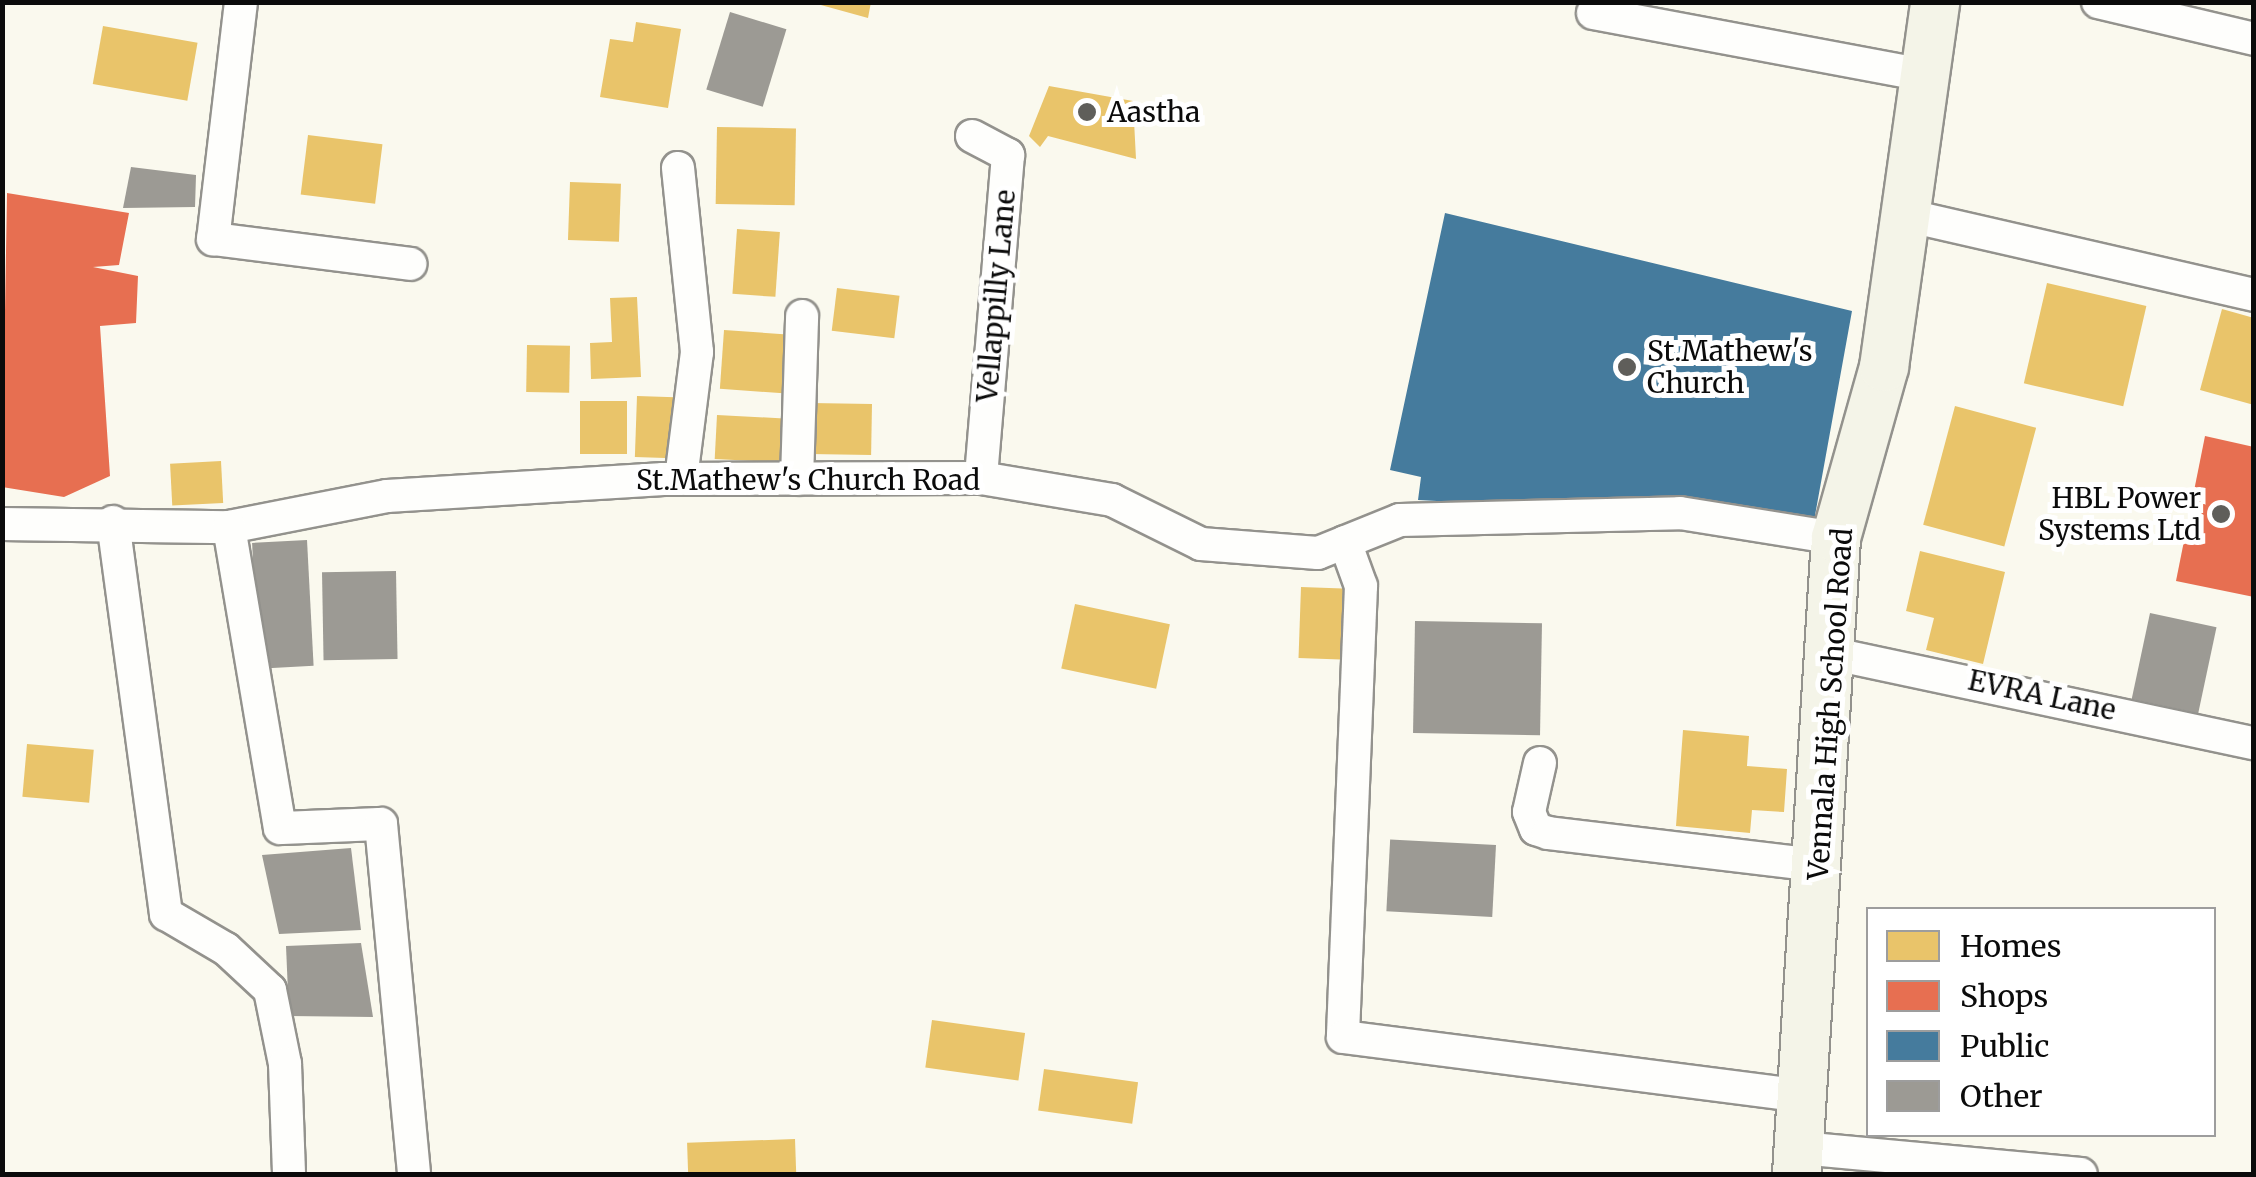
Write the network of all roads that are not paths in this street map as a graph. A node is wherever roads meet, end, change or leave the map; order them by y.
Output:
1 (241, 2) edge
2 (1935, 2) edge
3 (2098, 2) edge
4 (1593, 13) dead end
5 (2254, 38) edge
6 (1925, 75) junction
7 (972, 136) dead end
8 (678, 168) dead end
9 (1905, 215) junction
10 (410, 264) dead end
11 (2254, 295) edge
12 (802, 316) dead end
13 (681, 478) junction
14 (797, 478) junction
15 (981, 478) junction
16 (113, 522) junction
17 (2, 524) edge
18 (230, 527) junction
19 (1836, 538) junction
20 (1345, 542) junction
21 (1829, 653) junction
22 (2254, 744) edge
23 (1540, 763) dead end
24 (1818, 866) junction
25 (1804, 1096) junction
26 (1798, 1161) edge
27 (289, 1174) edge
28 (414, 1174) edge
29 (2081, 1174) edge

1 - 10 street
2 - 6 main road, Vennala High School Road
3 - 5 street
4 - 6 street
6 - 9 main road, Vennala High School Road
7 - 15 street, Vellappilly Lane
8 - 13 street
9 - 11 street
9 - 19 main road, Vennala High School Road
12 - 14 street
13 - 14 street, St.Mathew's Church Road
13 - 18 street, St.Mathew's Church Road
14 - 15 street, St.Mathew's Church Road
15 - 20 street, St.Mathew's Church Road
16 - 17 street, St.Mathew's Church Road
16 - 18 street, St.Mathew's Church Road
16 - 27 street
18 - 28 street
19 - 20 street, St.Mathew's Church Road
19 - 21 main road, Vennala High School Road
20 - 25 street
21 - 22 street, EVRA Lane
21 - 24 main road, Vennala High School Road
23 - 24 street
24 - 25 main road, Vennala High School Road
25 - 26 main road, Vennala High School Road
26 - 29 street

